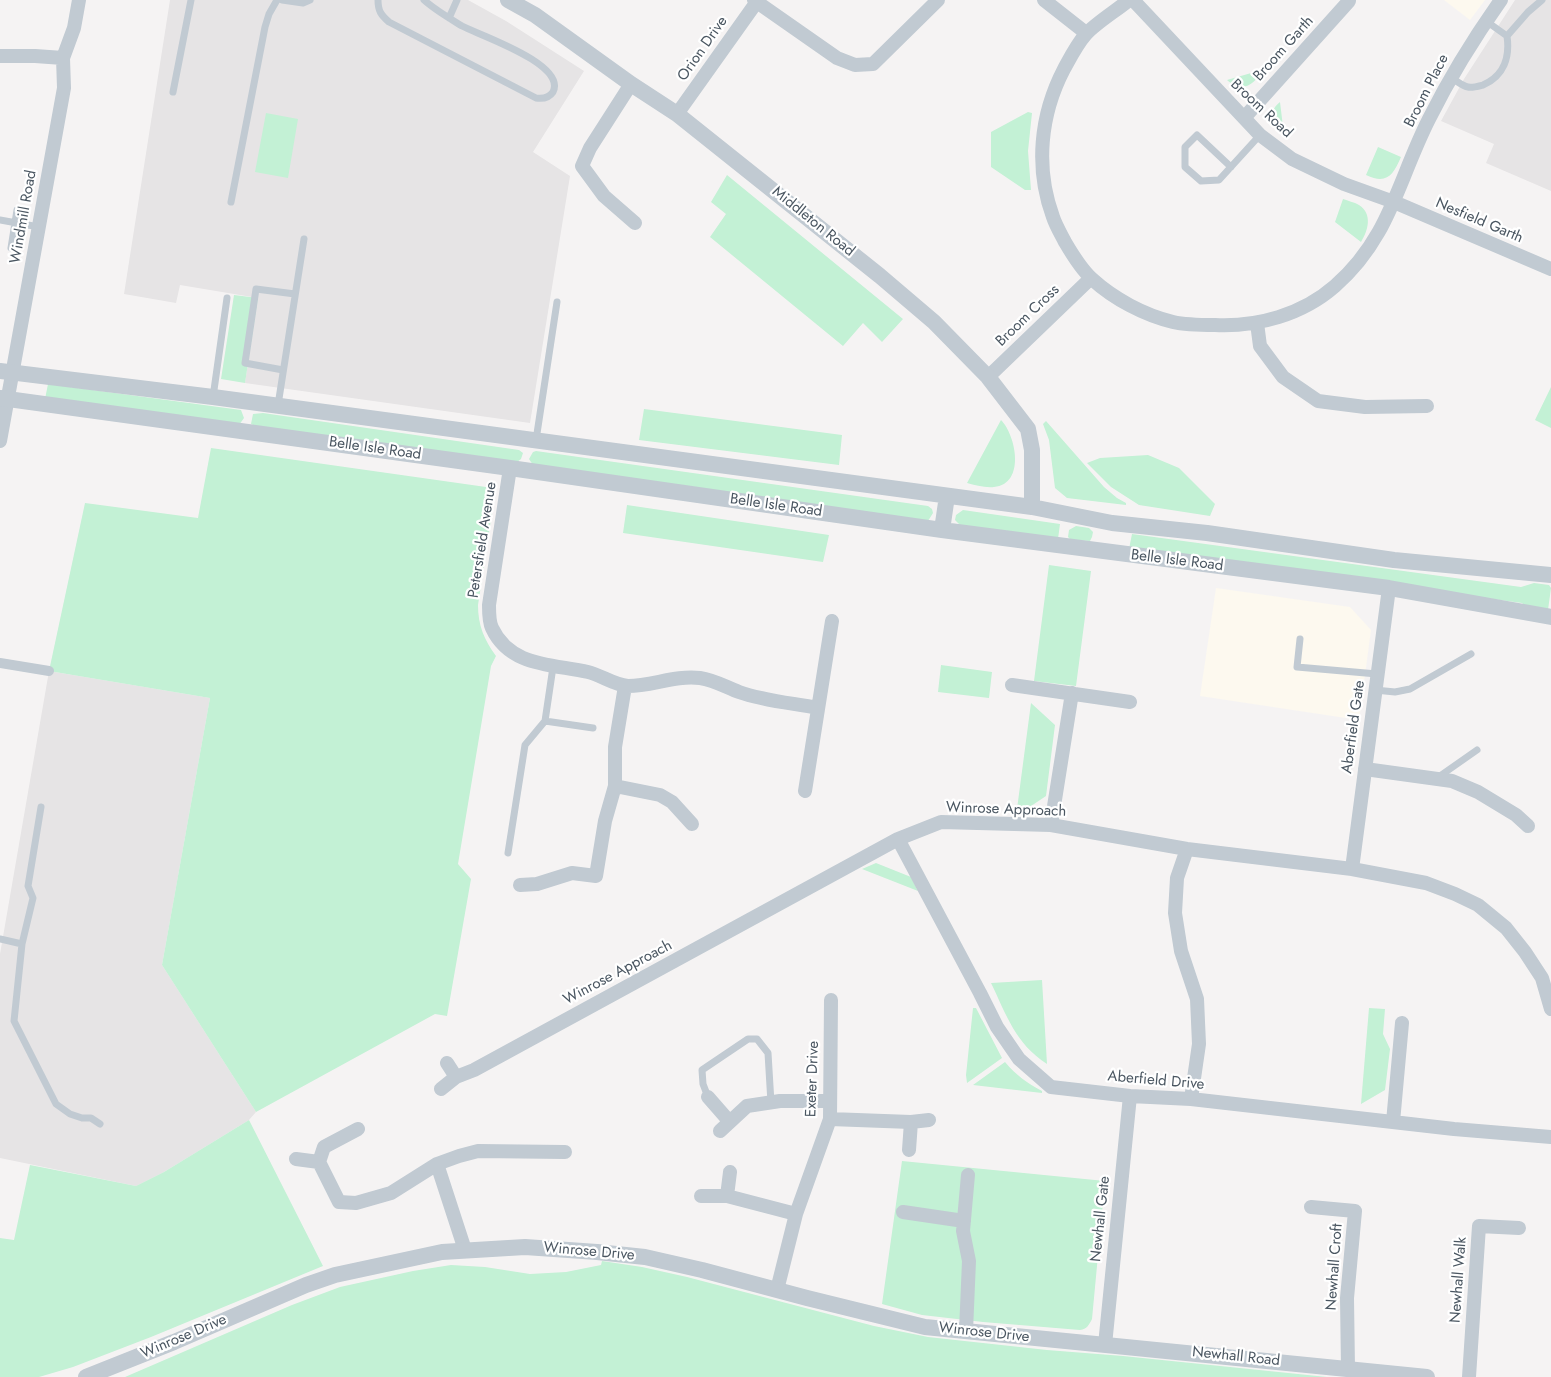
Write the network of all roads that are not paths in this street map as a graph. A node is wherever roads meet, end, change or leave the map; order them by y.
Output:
1 (79, 0) edge
2 (191, 0) edge
3 (277, 0) edge
4 (282, 0) edge
5 (310, 0) edge
6 (378, 0) edge
7 (424, 0) edge
8 (458, 0) edge
9 (508, 0) edge
10 (938, 0) edge
11 (1044, 0) edge
12 (1131, 0) edge
13 (1501, 0) edge
14 (1542, 0) edge
15 (1349, 1) edge
16 (755, 2) edge
17 (449, 18) junction
18 (1486, 21) junction
19 (1086, 33) junction
20 (1507, 36) junction
21 (0, 56) edge
22 (63, 58) junction
23 (1450, 77) junction
24 (631, 84) junction
25 (173, 92) dead end
26 (677, 114) junction
27 (1244, 118) junction
28 (1260, 135) junction
29 (1231, 167) junction
30 (231, 202) dead end
31 (1394, 202) junction
32 (17, 210) dead end
33 (0, 220) edge
34 (15, 223) junction
35 (635, 223) dead end
36 (39, 227) junction
37 (304, 239) dead end
38 (11, 248) dead end
39 (1551, 269) edge
40 (1091, 278) junction
41 (295, 294) junction
42 (227, 298) dead end
43 (557, 302) dead end
44 (1257, 323) junction
45 (283, 370) junction
46 (6, 371) edge
47 (988, 377) junction
48 (213, 397) junction
49 (4, 398) edge
50 (278, 406) junction
51 (1427, 406) dead end
52 (536, 440) junction
53 (0, 441) edge
54 (510, 468) junction
55 (947, 496) junction
56 (1032, 507) junction
57 (1112, 523) junction
58 (942, 530) junction
59 (1108, 552) junction
60 (1551, 575) edge
61 (1389, 588) junction
62 (1551, 617) edge
63 (832, 621) dead end
64 (1300, 639) dead end
65 (1472, 654) dead end
66 (0, 663) edge
67 (552, 666) junction
68 (49, 671) dead end
69 (1377, 674) junction
70 (1012, 685) dead end
71 (625, 686) junction
72 (1375, 690) junction
73 (1072, 693) junction
74 (1130, 702) dead end
75 (818, 708) junction
76 (545, 721) junction
77 (593, 728) dead end
78 (1477, 750) dead end
79 (1365, 769) junction
80 (1437, 778) junction
81 (616, 786) junction
82 (804, 791) dead end
83 (41, 807) dead end
84 (692, 824) dead end
85 (1051, 825) junction
86 (1532, 826) dead end
87 (898, 839) junction
88 (1187, 849) junction
89 (508, 853) dead end
90 (1352, 869) junction
91 (520, 884) dead end
92 (0, 939) edge
93 (22, 944) junction
94 (831, 1000) dead end
95 (1551, 1009) edge
96 (1402, 1023) dead end
97 (447, 1064) dead end
98 (456, 1077) junction
99 (441, 1089) dead end
100 (1130, 1096) junction
101 (708, 1097) joint
102 (1191, 1099) junction
103 (830, 1101) junction
104 (771, 1102) junction
105 (830, 1119) junction
106 (930, 1120) dead end
107 (911, 1122) junction
108 (1393, 1122) junction
109 (100, 1124) dead end
110 (358, 1129) dead end
111 (1551, 1137) edge
112 (909, 1150) dead end
113 (565, 1152) dead end
114 (296, 1159) dead end
115 (318, 1162) junction
116 (437, 1164) junction
117 (730, 1172) dead end
118 (968, 1175) dead end
119 (701, 1196) dead end
120 (727, 1196) junction
121 (1311, 1207) dead end
122 (903, 1212) dead end
123 (796, 1214) junction
124 (964, 1221) junction
125 (1520, 1228) dead end
126 (465, 1250) junction
127 (777, 1290) junction
128 (966, 1331) junction
129 (1105, 1345) junction
130 (1348, 1369) junction
131 (86, 1377) edge
132 (1427, 1377) edge
133 (1469, 1377) edge

1 - 22 street, Windmill Road
2 - 25 lane
3 - 30 lane
4 - 5 lane
6 - 17 lane
7 - 17 lane
8 - 17 lane
9 - 24 street, Middleton Road
10 - 16 street
11 - 19 street
12 - 19 street
12 - 27 street, Broom Road
13 - 18 street, Broom Place
14 - 20 lane
15 - 27 street, Broom Garth
16 - 26 street, Orion Drive
18 - 20 lane
18 - 23 street, Broom Place
19 - 40 street, Broom Place
20 - 23 lane
21 - 22 street
22 - 36 street, Windmill Road
23 - 31 street, Broom Place
24 - 26 street, Middleton Road
24 - 35 street
26 - 47 street, Middleton Road
27 - 28 street, Broom Road
28 - 29 lane
28 - 31 street, Broom Road
29 - 29 lane
31 - 39 street, Nesfield Garth
31 - 44 street, Broom Place
32 - 34 lane
33 - 34 lane
34 - 36 lane
34 - 38 lane
36 - 46 street, Windmill Road
37 - 41 lane
40 - 44 street, Broom Place
40 - 47 street, Broom Cross
41 - 45 lane
41 - 45 lane
42 - 48 lane
43 - 52 lane
44 - 51 street
45 - 50 lane
46 - 48 street, Belle Isle Road
46 - 49 street, Windmill Road
47 - 56 street, Middleton Road
48 - 50 street, Belle Isle Road
49 - 53 street, Windmill Road
49 - 54 street, Belle Isle Road
50 - 52 street, Belle Isle Road
52 - 55 street, Belle Isle Road
54 - 58 street, Belle Isle Road
54 - 67 street, Petersfield Avenue
55 - 56 street, Belle Isle Road
55 - 58 street
56 - 57 street, Belle Isle Road
57 - 59 street
57 - 60 street, Belle Isle Road
58 - 59 street, Belle Isle Road
59 - 61 street, Belle Isle Road
61 - 62 street, Belle Isle Road
61 - 69 street, Aberfield Gate
63 - 75 street
64 - 69 lane
65 - 72 lane
66 - 68 street
67 - 71 street, Petersfield Avenue
67 - 76 lane
69 - 72 street, Aberfield Gate
70 - 73 street
71 - 75 street, Petersfield Avenue
71 - 81 street
72 - 79 street, Aberfield Gate
73 - 74 street
73 - 85 street
75 - 82 street
76 - 77 lane
76 - 89 lane
78 - 80 lane
79 - 80 street
79 - 90 street, Aberfield Gate
80 - 86 street
81 - 84 street
81 - 91 street
83 - 93 lane
85 - 87 street, Winrose Approach
85 - 88 street, Winrose Approach
87 - 98 street, Winrose Approach
87 - 100 street, Aberfield Drive
88 - 90 street, Winrose Approach
88 - 102 street
90 - 95 street, Winrose Approach
92 - 93 lane
93 - 109 lane
94 - 103 street, Exeter Drive
96 - 108 street
97 - 98 street
98 - 99 street, Winrose Approach
100 - 102 street, Aberfield Drive
100 - 129 street, Newhall Gate
101 - 104 street
101 - 104 lane
102 - 108 street, Aberfield Drive
103 - 104 street
103 - 105 street, Exeter Drive
105 - 107 street
105 - 123 street, Exeter Drive
106 - 107 street
107 - 112 street
108 - 111 street, Aberfield Drive
110 - 115 street
113 - 116 street
114 - 115 street
115 - 116 street
116 - 126 street
117 - 120 street
118 - 124 street
119 - 120 street
120 - 123 street
121 - 130 street, Newhall Croft
122 - 124 street
123 - 127 street, Exeter Drive
124 - 128 street
125 - 133 street, Newhall Walk
126 - 127 street, Winrose Drive
126 - 131 street, Winrose Drive
127 - 128 street, Winrose Drive
128 - 129 street, Winrose Drive
129 - 130 street, Newhall Road
130 - 132 street, Newhall Road

